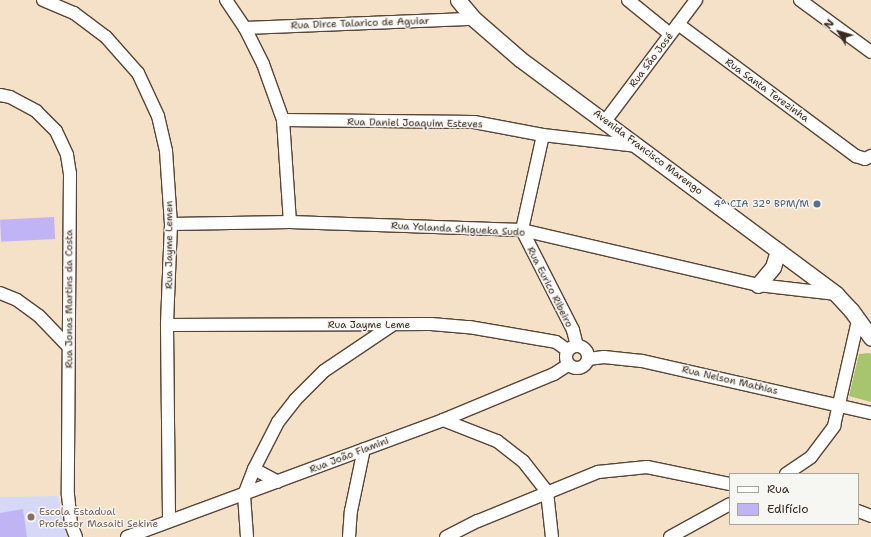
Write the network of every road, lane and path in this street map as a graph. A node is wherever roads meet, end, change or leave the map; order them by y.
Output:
1 (43, 0) edge
2 (226, 0) edge
3 (458, 0) edge
4 (628, 0) edge
5 (696, 0) edge
6 (800, 0) edge
7 (474, 19) junction
8 (678, 24) junction
9 (245, 28) junction
10 (670, 34) junction
11 (871, 52) edge
12 (0, 95) edge
13 (284, 120) junction
14 (606, 120) junction
15 (543, 136) junction
16 (640, 146) junction
17 (871, 156) edge
18 (290, 222) junction
19 (171, 224) junction
20 (522, 230) junction
21 (778, 251) junction
22 (758, 285) junction
23 (0, 293) edge
24 (836, 294) junction
25 (858, 320) junction
26 (167, 325) junction
27 (391, 326) junction
28 (871, 338) edge
29 (68, 346) junction
30 (572, 348) junction
31 (588, 359) junction
32 (568, 364) junction
33 (840, 404) junction
34 (871, 413) edge
35 (443, 420) junction
36 (364, 449) junction
37 (254, 469) junction
38 (787, 473) edge
39 (278, 482) junction
40 (729, 484) edge
41 (547, 492) junction
42 (244, 495) junction
43 (729, 505) edge
44 (859, 511) edge
45 (871, 516) edge
46 (169, 520) junction
47 (76, 537) edge
48 (127, 537) edge
49 (247, 537) edge
50 (349, 537) edge
51 (446, 537) edge
52 (552, 537) edge
53 (670, 537) edge

1 - 19 street, Rua Jayme Lemen
2 - 9 street
3 - 7 main road, Avenida Francisco Marengo
4 - 10 street
5 - 8 street, Rua São José
6 - 11 street
7 - 9 street, Rua Dirce Talarico de Aguiar
7 - 14 main road, Avenida Francisco Marengo
8 - 10 street, Rua São José
8 - 17 street, Rua Santa Terezinha
9 - 13 street
10 - 14 street, Rua São José
12 - 29 street, Rua Jonas Martins da Costa
13 - 15 street, Rua Daniel Joaquim Esteves
13 - 18 street
14 - 16 main road, Avenida Francisco Marengo
15 - 16 street, Rua Daniel Joaquim Esteves
15 - 20 street
16 - 21 main road, Avenida Francisco Marengo
18 - 19 street, Rua Yolanda Shigueka Sudo
18 - 20 street, Rua Yolanda Shigueka Sudo
19 - 26 street, Rua Jayme Lemen
20 - 22 street, Rua Yolanda Shigueka Sudo
20 - 30 street, Rua Eurico Ribeiro
21 - 22 main road
21 - 24 main road, Avenida Francisco Marengo
22 - 24 street, Rua Yolanda Shigueka Sudo
23 - 29 street
24 - 25 main road, Avenida Francisco Marengo
25 - 28 main road, Avenida Francisco Marengo
25 - 33 street
26 - 27 street, Rua Jayme Leme
26 - 46 street, Rua Jayme Lemen
27 - 30 street, Rua Jayme Leme
27 - 37 street
29 - 47 street, Rua Jonas Martins da Costa
30 - 31 street
30 - 32 street
31 - 32 street
31 - 33 street, Rua Nelson Mathias
32 - 35 street, Rua João Fiamini
33 - 34 street, Rua Nelson Mathias
33 - 38 street
35 - 36 street, Rua João Fiamini
35 - 41 street
36 - 39 street, Rua João Fiamini
36 - 50 street
37 - 39 street
37 - 42 street
39 - 42 street, Rua João Fiamini
40 - 41 street
41 - 51 street
41 - 52 street
42 - 46 street, Rua João Fiamini
42 - 49 street
43 - 53 street
44 - 45 street
46 - 48 street, Rua João Fiamini

